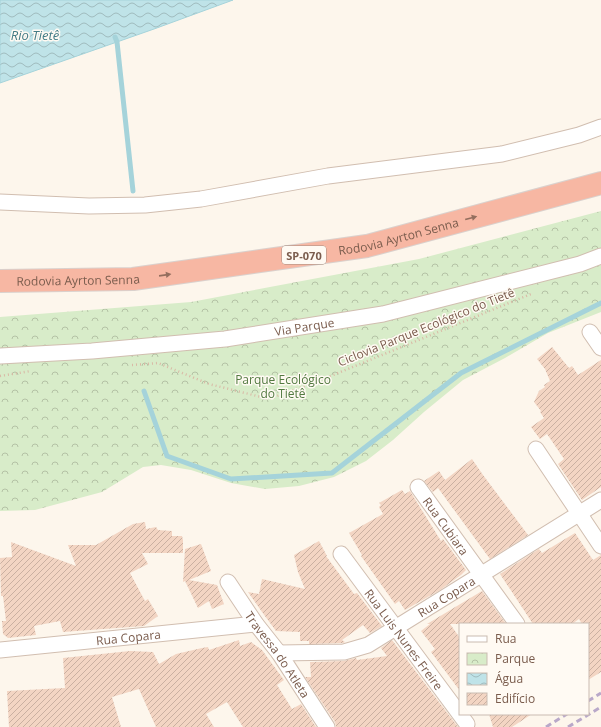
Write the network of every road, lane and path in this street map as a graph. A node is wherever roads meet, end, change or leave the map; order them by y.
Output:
1 (601, 127) edge
2 (601, 183) edge
3 (0, 202) edge
4 (601, 256) edge
5 (0, 281) edge
6 (537, 291) dead end
7 (590, 332) dead end
8 (601, 348) edge
9 (0, 356) edge
10 (128, 365) dead end
11 (37, 371) dead end
12 (0, 376) edge
13 (536, 449) dead end
14 (418, 487) dead end
15 (601, 500) edge
16 (580, 514) junction
17 (601, 546) edge
18 (341, 554) dead end
19 (481, 574) junction
20 (228, 582) dead end
21 (516, 623) edge
22 (256, 624) junction
23 (397, 628) junction
24 (0, 650) edge
25 (279, 653) junction
26 (459, 712) edge
27 (461, 715) edge
28 (468, 724) dead end
29 (327, 727) edge

1 - 3 street
5 -> 2 highway, Rodovia Ayrton Senna / SP-070
4 - 9 street, Via Parque
6 - 10 path, Ciclovia Parque Ecológico do Tietê
7 - 8 street
11 - 12 path
13 - 16 street
14 - 19 street, Rua Cubiara
15 - 16 street, Rua Copara
16 - 17 street
16 - 19 street, Rua Copara
18 - 23 street, Rua Luis Nunes Freire
19 - 21 street, Rua Cubiara
19 - 23 street, Rua Copara
20 - 22 street, Travessa do Atleta
22 - 24 street, Rua Copara
22 - 25 street, Travessa do Atleta
23 - 25 street, Rua Copara
23 - 26 street, Rua Luis Nunes Freire
25 - 29 street, Travessa do Atleta
27 - 28 street, Rua Luis Nunes Freire

